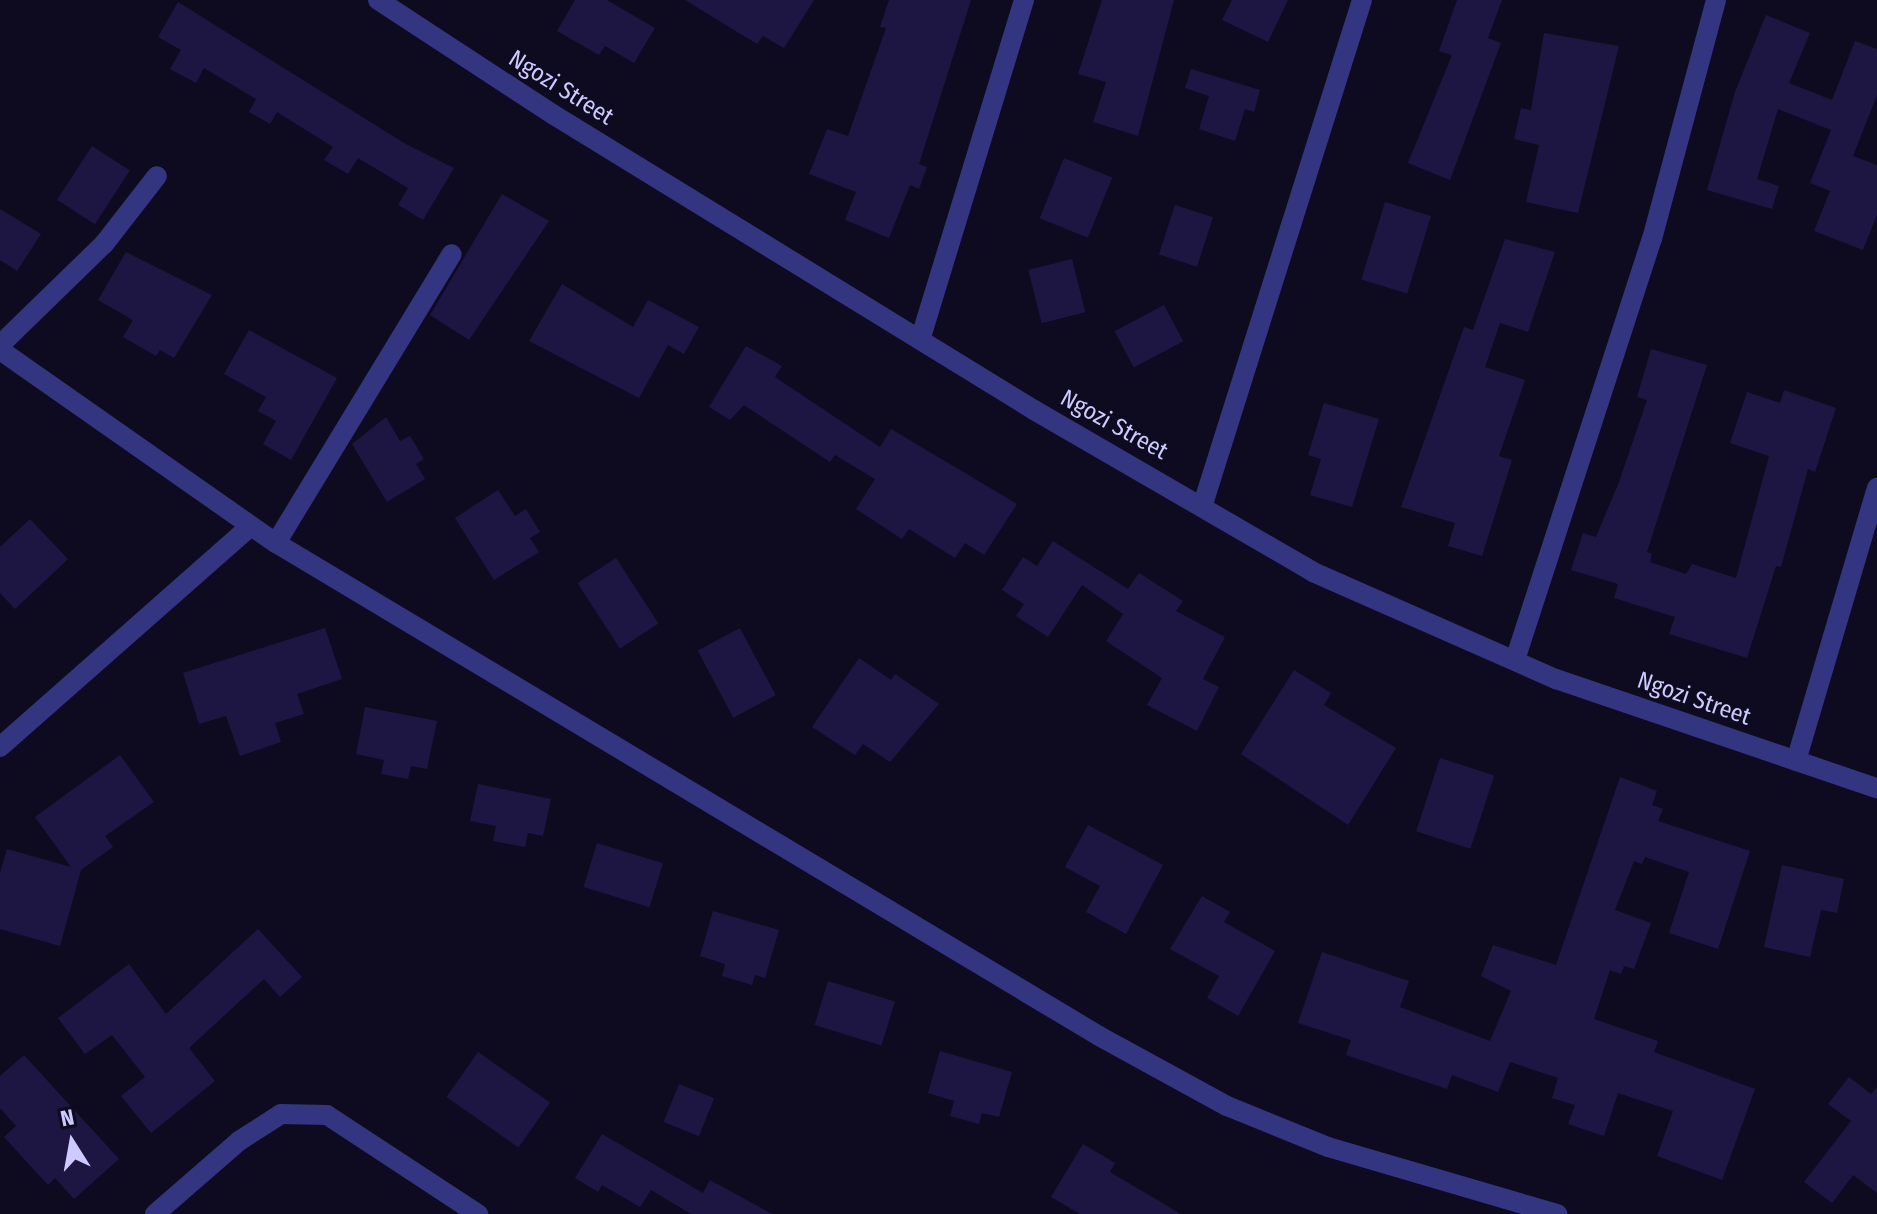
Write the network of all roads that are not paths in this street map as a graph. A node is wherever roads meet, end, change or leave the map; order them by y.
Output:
1 (378, 0) edge
2 (1024, 0) edge
3 (1362, 0) edge
4 (1716, 0) edge
5 (157, 176) dead end
6 (452, 254) dead end
7 (921, 337) junction
8 (0, 347) edge
9 (1877, 488) edge
10 (1203, 504) junction
11 (251, 526) junction
12 (276, 543) junction
13 (1515, 660) junction
14 (0, 747) edge
15 (1796, 761) junction
16 (1877, 788) edge
17 (155, 1214) edge
18 (478, 1214) edge
19 (1557, 1214) edge

1 - 7 street, Ngozi Street
2 - 7 street
3 - 10 street
4 - 13 street
5 - 8 street
6 - 12 street
7 - 10 street, Ngozi Street
8 - 11 street
9 - 15 street
10 - 13 street, Ngozi Street
11 - 12 street
11 - 14 street
12 - 19 street
13 - 15 street, Ngozi Street
15 - 16 street, Ngozi Street
17 - 18 street

